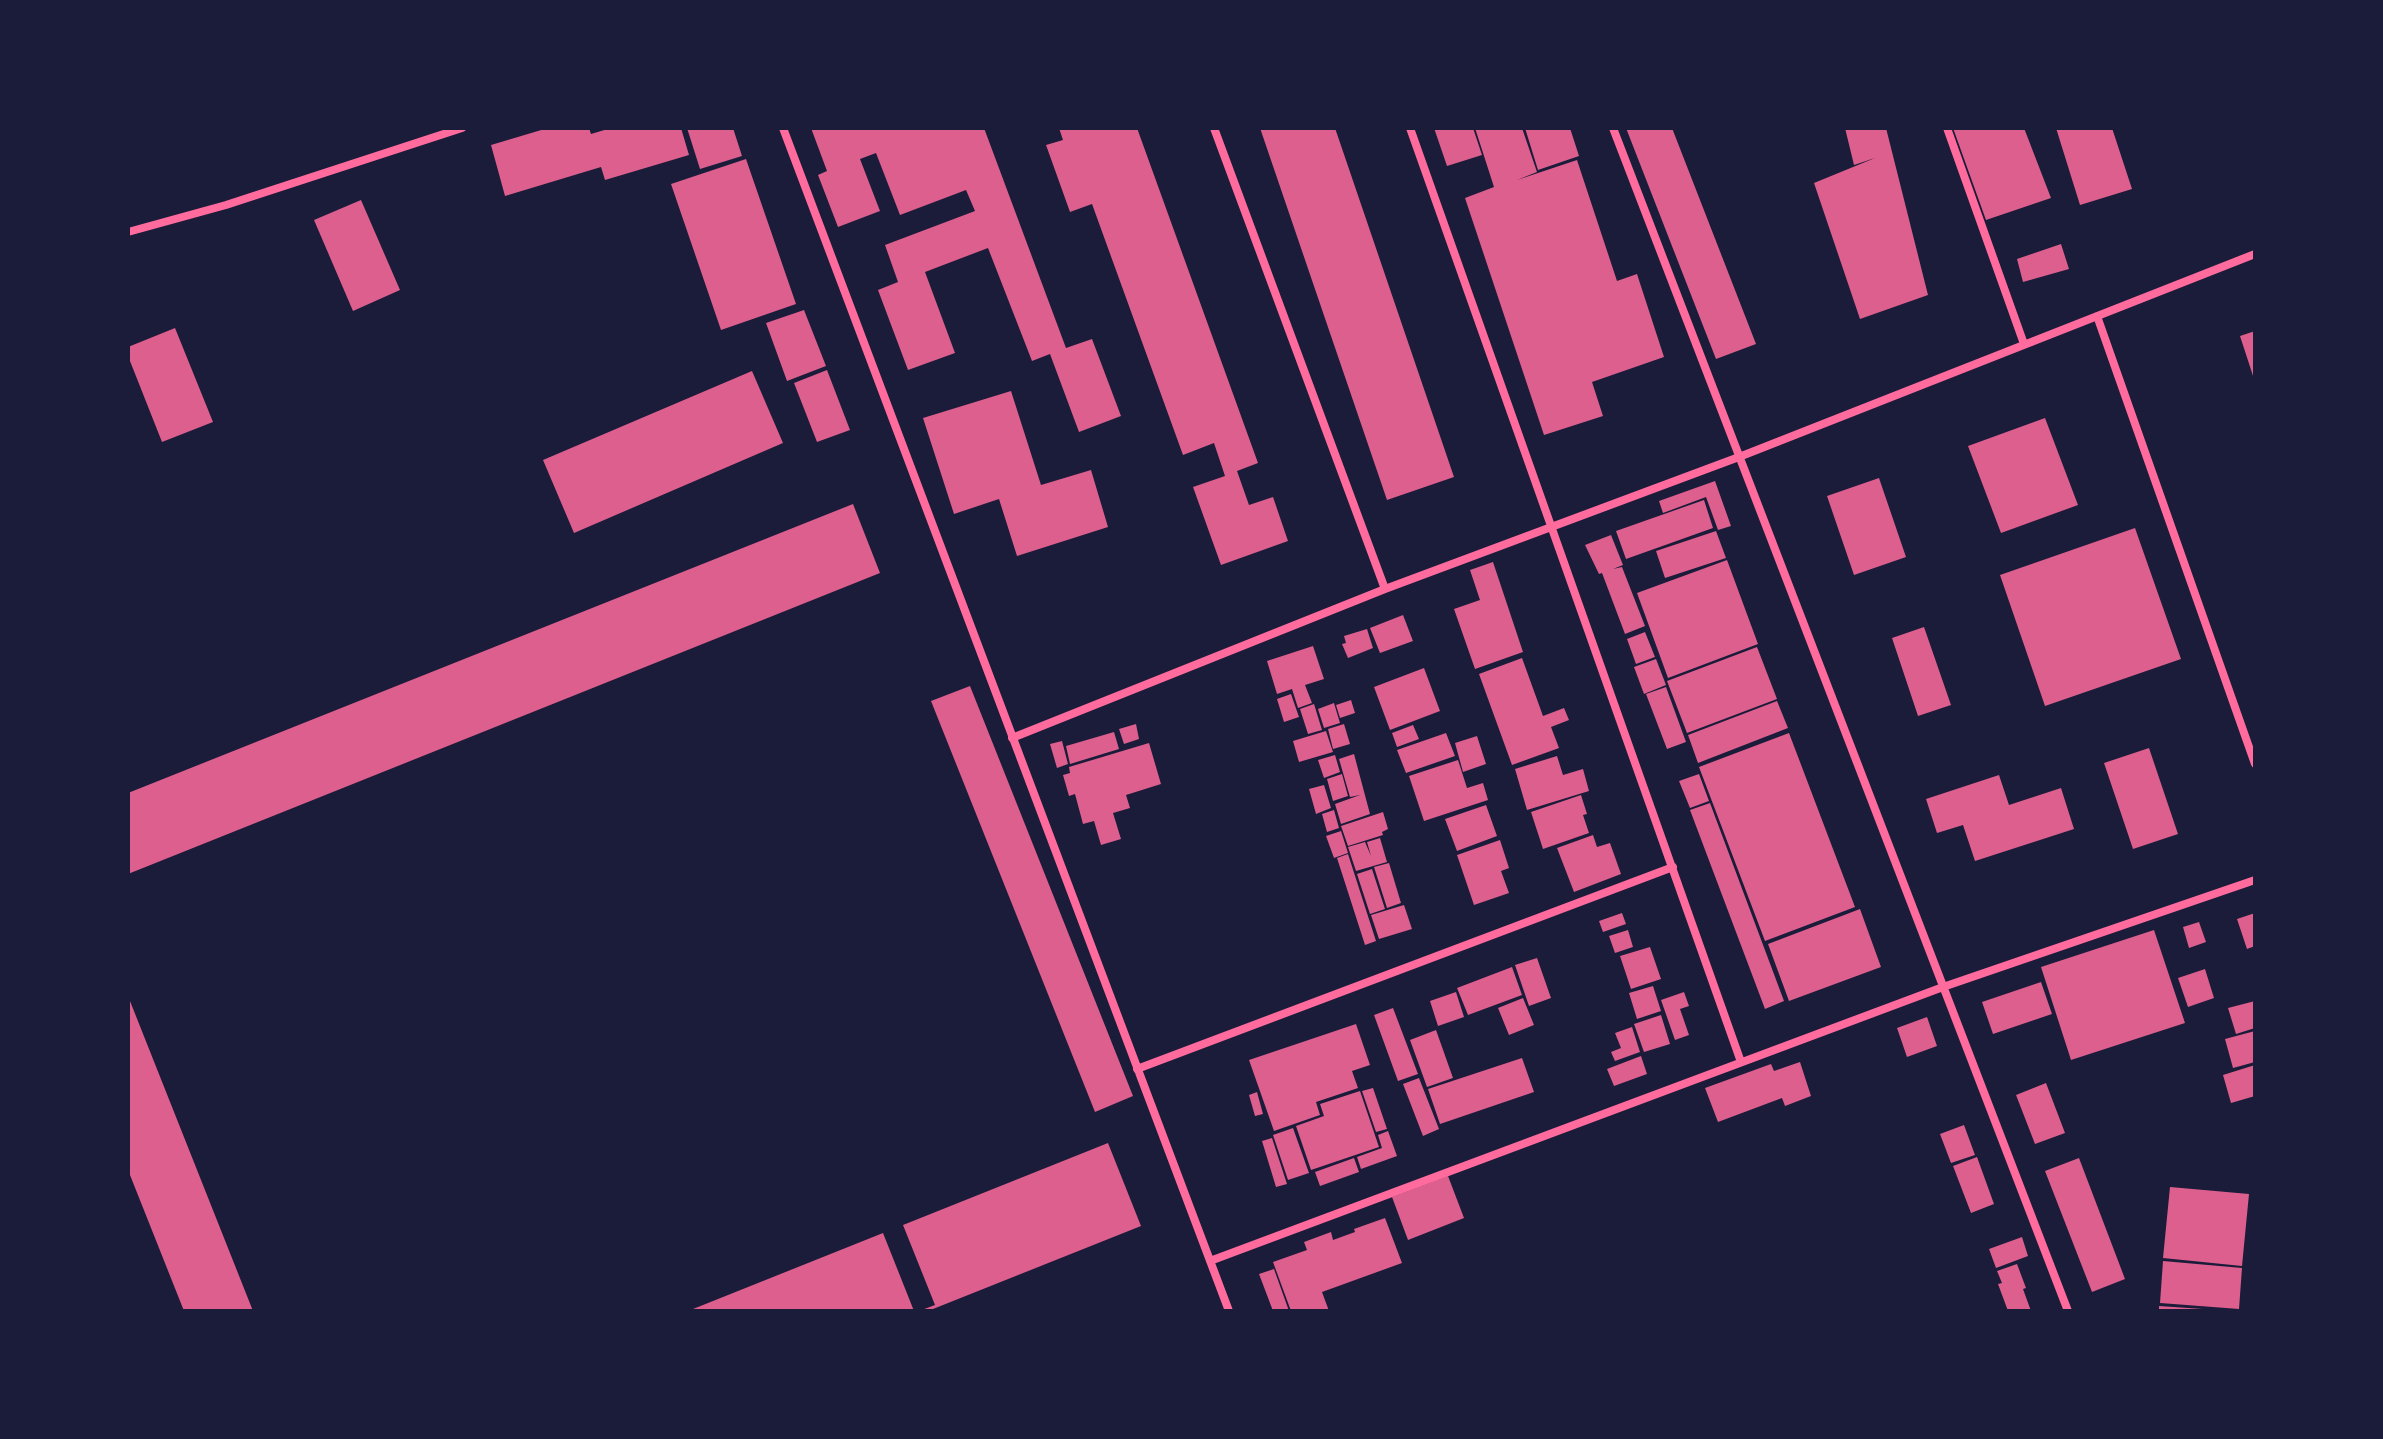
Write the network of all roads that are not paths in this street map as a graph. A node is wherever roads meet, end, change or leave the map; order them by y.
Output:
1 (462, 128) edge
2 (783, 128) edge
3 (1214, 128) edge
4 (1410, 128) edge
5 (1613, 128) edge
6 (1947, 128) edge
7 (128, 232) edge
8 (2255, 254) edge
9 (2097, 316) junction
10 (2024, 344) junction
11 (1739, 457) junction
12 (1553, 526) junction
13 (1385, 589) junction
14 (1012, 738) junction
15 (2255, 764) edge
16 (1673, 867) junction
17 (2255, 880) edge
18 (1943, 987) junction
19 (1741, 1062) junction
20 (1137, 1069) junction
21 (1210, 1261) junction
22 (1229, 1311) edge
23 (2068, 1311) edge

1 - 7 street
2 - 14 street
3 - 13 street
4 - 12 street
5 - 11 street
6 - 10 street
8 - 9 street
9 - 10 street
9 - 15 street
10 - 11 street
11 - 12 street
11 - 18 street
12 - 13 street
12 - 16 street
13 - 14 street
14 - 20 street
16 - 19 street
16 - 20 street
17 - 18 street
18 - 19 street
18 - 23 street
19 - 21 street
20 - 21 street
21 - 22 street

